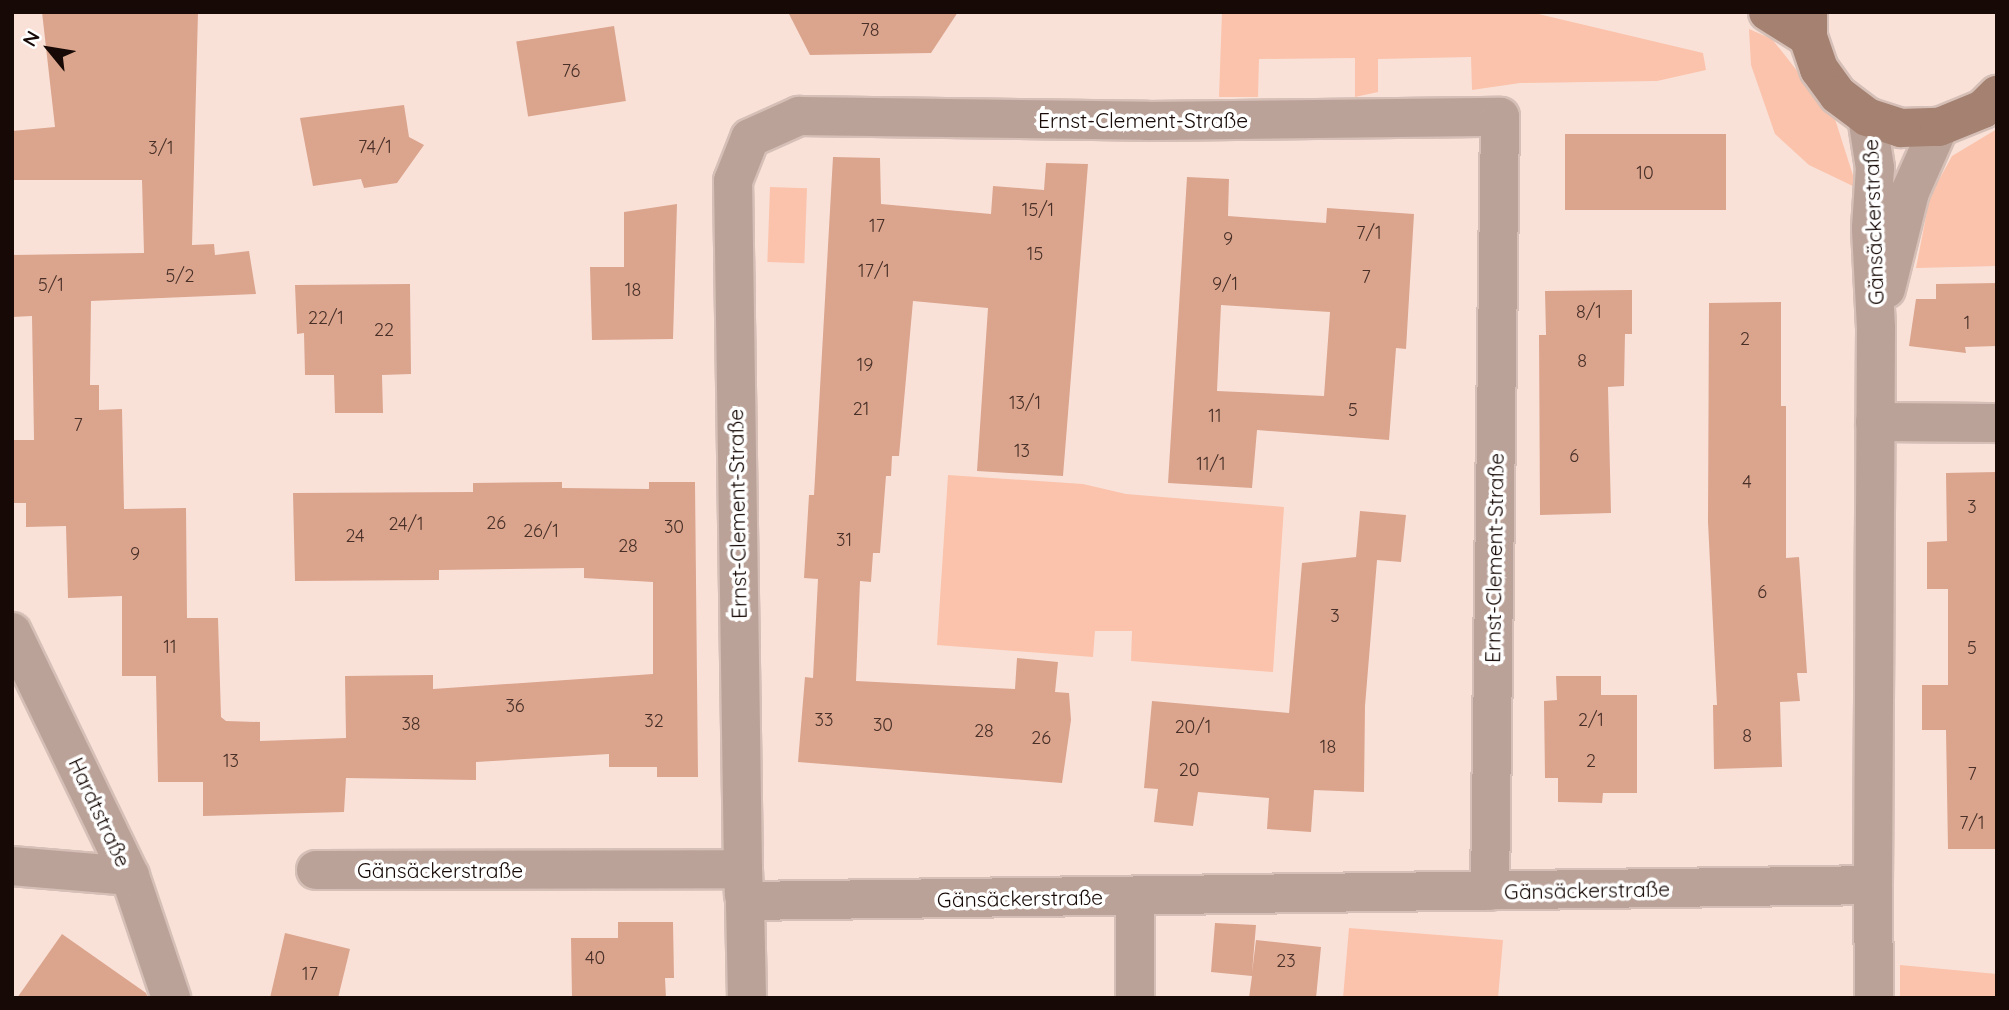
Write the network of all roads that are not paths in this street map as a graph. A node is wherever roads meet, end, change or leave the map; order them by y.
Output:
1 (1768, 12) edge
2 (1808, 24) edge
3 (1997, 95) edge
4 (1867, 117) junction
5 (1939, 127) junction
6 (1876, 328) junction
7 (1875, 422) junction
8 (1997, 423) edge
9 (12, 632) edge
10 (12, 866) edge
11 (316, 870) dead end
12 (130, 876) junction
13 (744, 885) junction
14 (1873, 885) junction
15 (1490, 891) junction
16 (1135, 896) junction
17 (171, 998) edge
18 (747, 998) edge
19 (1135, 998) edge
20 (1874, 998) edge

1 - 2 main road
2 - 4 main road
3 - 5 main road
4 - 5 main road
4 - 6 street, Gänsäckerstraße
5 - 6 street, Gänsäckerstraße
6 - 7 street, Gänsäckerstraße
7 - 8 street
7 - 14 street, Gänsäckerstraße
9 - 12 street, Hardtstraße
10 - 12 street
11 - 13 street, Gänsäckerstraße
12 - 17 street, Hardtstraße
13 - 15 street, Ernst-Clement-Straße
13 - 16 street, Gänsäckerstraße
13 - 18 street
14 - 15 street, Gänsäckerstraße
14 - 20 street
15 - 16 street, Gänsäckerstraße
16 - 19 street

